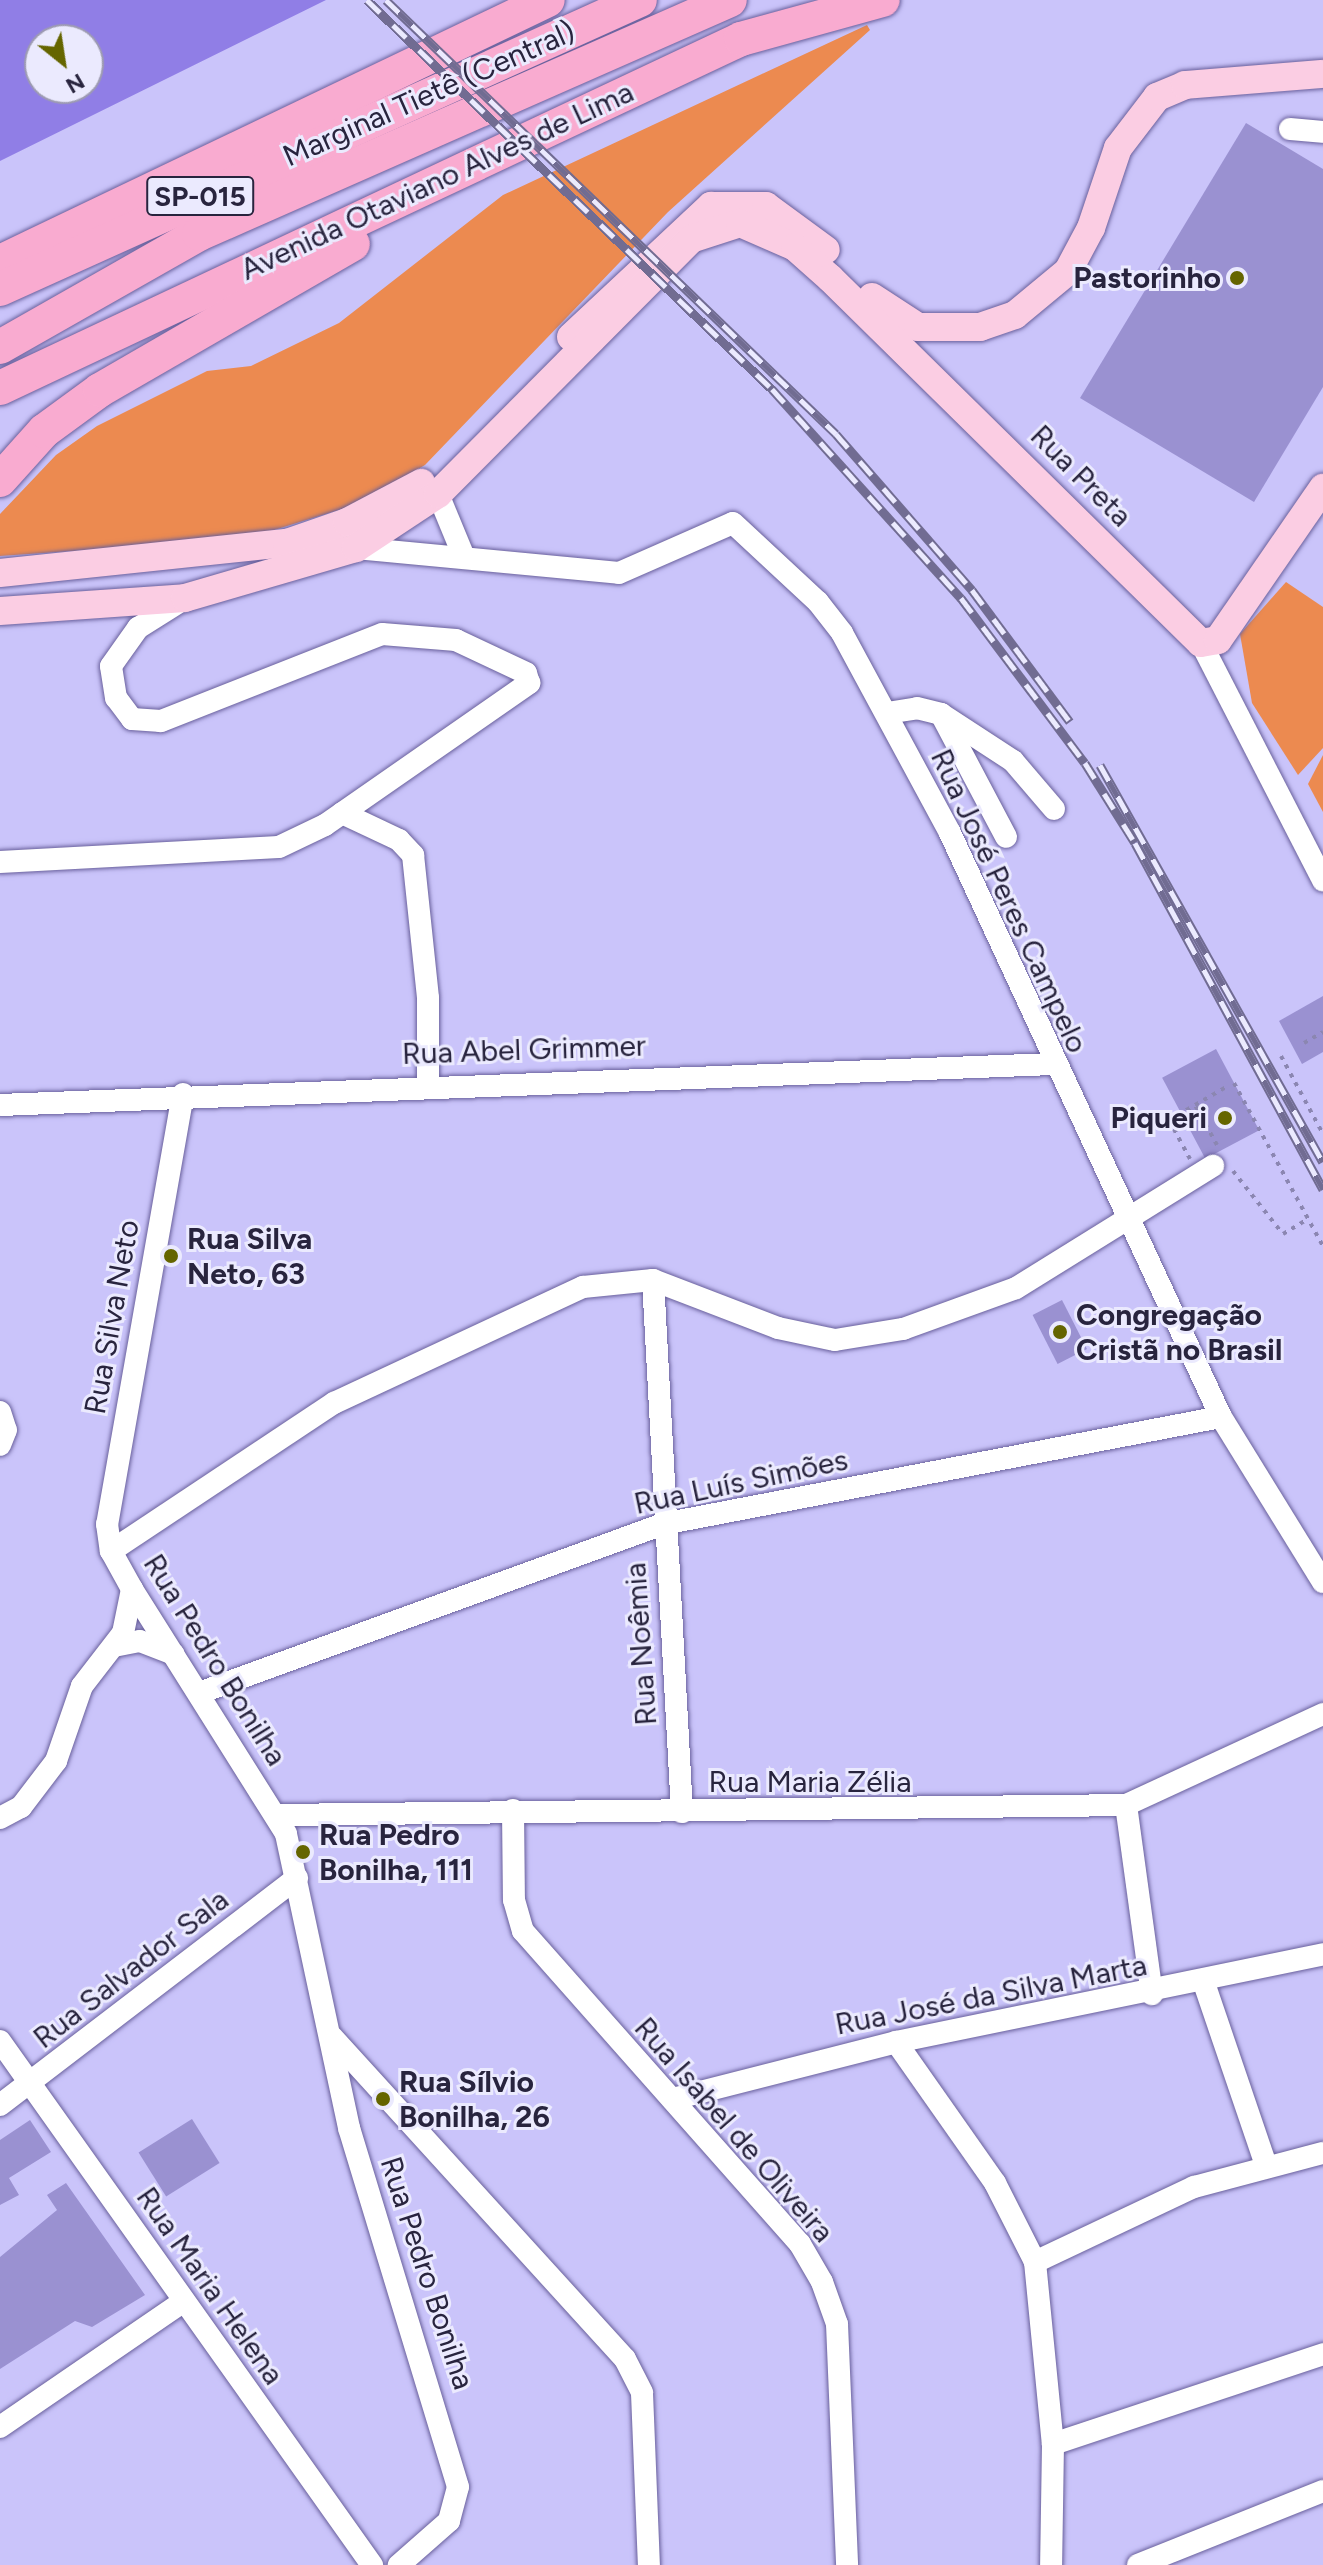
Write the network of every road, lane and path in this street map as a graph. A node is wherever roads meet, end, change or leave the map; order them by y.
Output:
1 (548, 0) edge
2 (640, 0) edge
3 (693, 0) edge
4 (730, 0) edge
5 (821, 0) edge
6 (883, 0) edge
7 (741, 39) junction
8 (631, 45) junction
9 (1323, 74) edge
10 (1290, 129) dead end
11 (1323, 132) edge
12 (404, 197) junction
13 (199, 234) junction
14 (0, 262) edge
15 (0, 289) edge
16 (0, 320) edge
17 (908, 341) junction
18 (0, 347) edge
19 (0, 388) edge
20 (0, 480) edge
21 (1323, 488) edge
22 (438, 494) junction
23 (356, 548) junction
24 (464, 557) junction
25 (0, 573) edge
26 (185, 598) junction
27 (0, 611) edge
28 (1210, 642) junction
29 (887, 713) junction
30 (941, 714) junction
31 (1054, 809) dead end
32 (342, 813) junction
33 (1006, 837) dead end
34 (0, 862) edge
35 (1323, 880) edge
36 (1323, 1032) edge
37 (1304, 1043) dead end
38 (1281, 1056) dead end
39 (1051, 1064) junction
40 (428, 1083) junction
41 (1234, 1083) dead end
42 (1226, 1087) dead end
43 (183, 1094) junction
44 (0, 1105) edge
45 (1195, 1105) junction
46 (1323, 1134) edge
47 (1212, 1167) junction
48 (1125, 1219) junction
49 (1308, 1219) junction
50 (1323, 1246) edge
51 (653, 1280) junction
52 (0, 1412) edge
53 (1221, 1417) junction
54 (0, 1445) edge
55 (663, 1524) junction
56 (111, 1551) junction
57 (1323, 1582) edge
58 (132, 1589) junction
59 (114, 1646) junction
60 (174, 1655) junction
61 (199, 1693) junction
62 (1323, 1714) edge
63 (1126, 1805) junction
64 (513, 1810) junction
65 (682, 1812) junction
66 (277, 1815) junction
67 (0, 1818) edge
68 (297, 1878) junction
69 (1320, 1958) edge
70 (1204, 1983) junction
71 (1152, 1994) junction
72 (331, 2036) junction
73 (0, 2041) edge
74 (896, 2042) junction
75 (30, 2085) junction
76 (673, 2099) junction
77 (0, 2105) edge
78 (1323, 2153) edge
79 (1266, 2165) junction
80 (1035, 2262) junction
81 (184, 2301) junction
82 (1323, 2354) edge
83 (0, 2427) edge
84 (1053, 2444) junction
85 (1323, 2491) edge
86 (372, 2565) edge
87 (399, 2565) edge
88 (649, 2565) edge
89 (847, 2565) edge
90 (1051, 2565) edge
91 (1138, 2565) edge

1 - 14 highway, SP-015
2 - 15 highway, Marginal Tietê (Central) / SP-015
3 - 8 highway
4 - 8 highway, Marginal Tietê (Central)
5 - 7 highway
6 - 7 highway, Avenida Otaviano Alves de Lima
7 - 12 highway, Avenida Otaviano Alves de Lima
8 - 13 highway, Marginal Tietê (Central)
9 - 17 main road
10 - 11 street
12 - 19 highway, Avenida Otaviano Alves de Lima
12 - 20 highway
13 - 16 highway
13 - 18 highway, Marginal Tietê (Central)
17 - 22 main road
17 - 25 main road
17 - 28 main road, Rua Preta
21 - 28 main road
22 - 23 main road
22 - 24 street
23 - 24 street, Rua José Peres Campelo
23 - 26 main road
24 - 29 street, Rua José Peres Campelo
26 - 27 main road
26 - 32 street
28 - 35 street
29 - 30 street
29 - 39 street, Rua José Peres Campelo
30 - 31 street
30 - 33 street
32 - 34 street
32 - 40 street
36 - 37 path
38 - 46 path
39 - 40 street, Rua Abel Grimmer
39 - 48 street, Rua José Peres Campelo
40 - 43 street, Rua Abel Grimmer
41 - 49 path
42 - 45 path
43 - 44 street, Rua Abel Grimmer
43 - 56 street, Rua Silva Neto
45 - 47 path
45 - 47 path
47 - 48 street
47 - 49 path
48 - 51 street
48 - 53 street, Rua José Peres Campelo
49 - 50 path
51 - 55 street, Rua Noêmia
51 - 56 street
52 - 54 street
53 - 55 street, Rua Luís Simões
53 - 57 street, Rua José Peres Campelo
55 - 61 street, Rua Luís Simões
55 - 65 street, Rua Noêmia
56 - 58 street, Rua Pedro Bonilha
58 - 59 street
58 - 60 street, Rua Pedro Bonilha
59 - 60 street
59 - 67 street
60 - 61 street, Rua Pedro Bonilha
61 - 66 street, Rua Pedro Bonilha
62 - 63 street, Rua Maria Zélia
63 - 65 street, Rua Maria Zélia
63 - 71 street
64 - 65 street, Rua Maria Zélia
64 - 66 street, Rua Maria Zélia
64 - 76 street, Rua Isabel de Oliveira
66 - 68 street, Rua Pedro Bonilha
68 - 72 street, Rua Pedro Bonilha
68 - 75 street, Rua Salvador Sala
69 - 70 street, Rua José da Silva Marta
70 - 71 street, Rua José da Silva Marta
70 - 79 street
71 - 74 street, Rua José da Silva Marta
72 - 87 street, Rua Pedro Bonilha
72 - 88 street
73 - 75 street, Rua Maria Helena
74 - 76 street, Rua José da Silva Marta
74 - 80 street
75 - 77 street, Rua Salvador Sala
75 - 81 street, Rua Maria Helena
76 - 89 street, Rua Isabel de Oliveira
78 - 79 street
79 - 80 street
80 - 84 street
81 - 83 street
81 - 86 street, Rua Maria Helena
82 - 84 street
84 - 90 street
85 - 91 street

